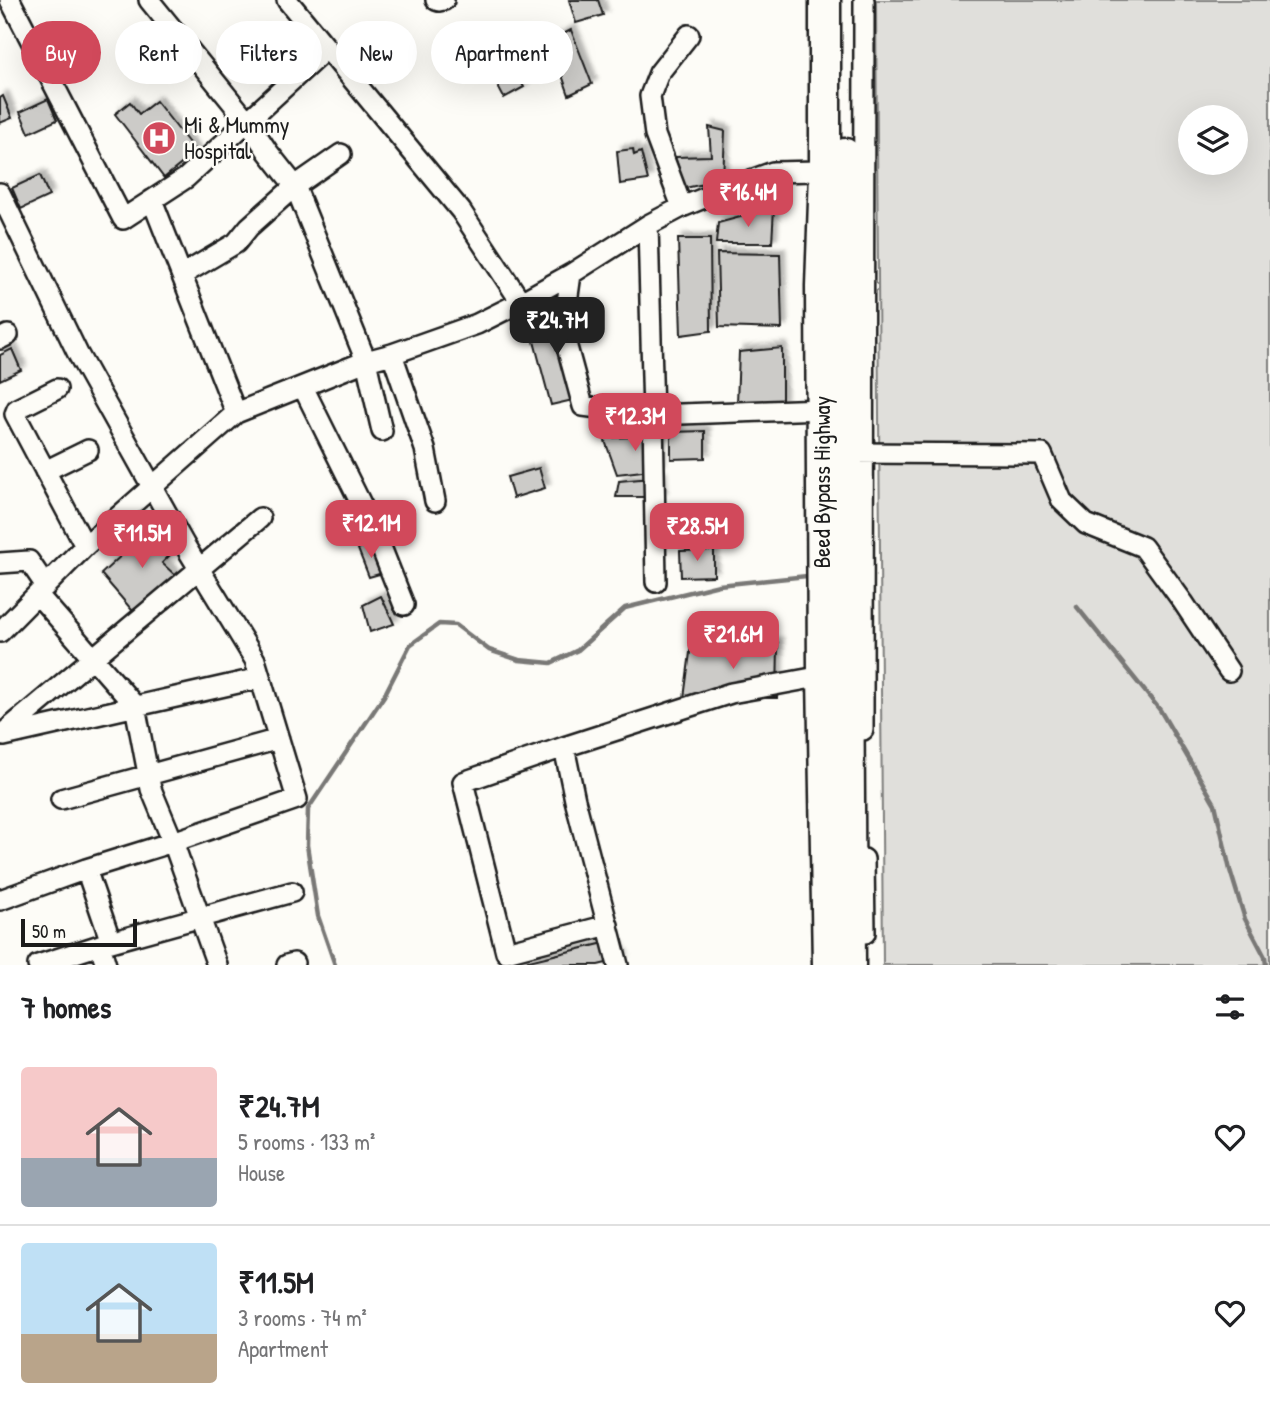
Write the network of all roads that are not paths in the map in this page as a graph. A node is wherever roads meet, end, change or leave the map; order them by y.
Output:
1 (10, 0) edge
2 (149, 0) edge
3 (287, 0) edge
4 (436, 0) edge
5 (444, 0) edge
6 (811, 0) edge
7 (825, 0) edge
8 (844, 0) edge
9 (863, 0) edge
10 (689, 35) dead end
11 (327, 48) junction
12 (248, 122) junction
13 (341, 154) dead end
14 (836, 171) junction
15 (295, 186) junction
16 (0, 193) edge
17 (152, 200) junction
18 (682, 207) junction
19 (648, 225) junction
20 (571, 274) junction
21 (182, 275) junction
22 (521, 302) junction
23 (392, 354) junction
24 (366, 361) junction
25 (303, 387) junction
26 (57, 389) dead end
27 (816, 409) junction
28 (236, 412) junction
29 (653, 415) junction
30 (382, 431) dead end
31 (88, 450) dead end
32 (855, 453) junction
33 (45, 471) junction
34 (151, 487) junction
35 (435, 501) dead end
36 (260, 518) dead end
37 (85, 546) junction
38 (0, 563) edge
39 (199, 569) junction
40 (656, 582) dead end
41 (42, 591) junction
42 (404, 605) dead end
43 (0, 632) edge
44 (93, 660) junction
45 (1229, 671) dead end
46 (818, 677) junction
47 (260, 678) junction
48 (135, 706) junction
49 (0, 736) edge
50 (279, 739) junction
51 (564, 747) junction
52 (148, 775) junction
53 (61, 799) dead end
54 (173, 842) junction
55 (838, 854) junction
56 (86, 869) junction
57 (292, 892) dead end
58 (0, 900) edge
59 (200, 918) junction
60 (608, 925) junction
61 (105, 943) junction
62 (38, 965) edge
63 (106, 965) edge
64 (217, 965) edge
65 (618, 965) edge
66 (814, 965) edge
67 (828, 965) edge
68 (850, 965) edge
69 (864, 965) edge

1 - 17 street
2 - 12 street
3 - 11 street
4 - 5 street
6 - 14 street
7 - 14 highway, Beed Bypass Highway
8 - 14 highway, Beed Bypass Highway
9 - 14 street
10 - 18 street
11 - 12 street
11 - 22 street
12 - 15 street
12 - 17 street
13 - 15 street
14 - 18 street
14 - 27 highway, Beed Bypass Highway
14 - 32 highway, Beed Bypass Highway
15 - 21 street
15 - 24 street
16 - 34 street
17 - 21 street
18 - 19 street
19 - 20 street
19 - 29 street
20 - 22 street
20 - 29 street
21 - 28 street
22 - 23 street
23 - 24 street
23 - 35 street
24 - 25 street
24 - 30 street
25 - 28 street
25 - 42 street
26 - 33 street
27 - 29 street
27 - 46 highway, Beed Bypass Highway
28 - 34 street
29 - 40 street
31 - 33 street
32 - 45 street
32 - 55 highway, Beed Bypass Highway
33 - 37 street
34 - 37 street
34 - 39 street
36 - 39 street
37 - 41 street
38 - 41 street
39 - 44 street
39 - 47 street
41 - 43 street
41 - 44 street
44 - 48 street
44 - 49 street
46 - 51 street
46 - 55 highway, Beed Bypass Highway
47 - 48 street
47 - 50 street
48 - 49 street
48 - 52 street
50 - 52 street
50 - 54 street
51 - 60 street
51 - 60 street
52 - 53 street
52 - 54 street
54 - 56 street
54 - 59 street
55 - 66 street
55 - 67 highway, Beed Bypass Highway
55 - 68 highway, Beed Bypass Highway
55 - 69 street
56 - 58 street
56 - 61 street
57 - 59 street
59 - 61 street
59 - 64 street
60 - 65 street
61 - 62 street
61 - 63 street

